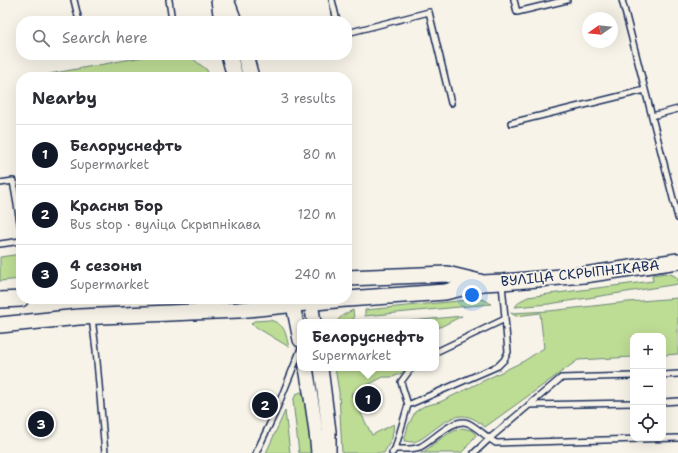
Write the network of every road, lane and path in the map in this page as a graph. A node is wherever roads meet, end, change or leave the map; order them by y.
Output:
1 (74, 0) edge
2 (169, 0) edge
3 (219, 0) edge
4 (226, 0) edge
5 (332, 0) edge
6 (514, 0) edge
7 (568, 0) edge
8 (622, 0) edge
9 (78, 16) edge
10 (171, 16) edge
11 (221, 16) edge
12 (232, 16) edge
13 (337, 16) edge
14 (352, 33) edge
15 (230, 60) edge
16 (247, 60) edge
17 (234, 72) edge
18 (250, 72) edge
19 (645, 90) junction
20 (451, 104) dead end
21 (678, 109) edge
22 (652, 116) junction
23 (511, 122) dead end
24 (0, 183) edge
25 (16, 199) edge
26 (678, 218) edge
27 (16, 241) edge
28 (0, 244) edge
29 (678, 261) edge
30 (352, 278) edge
31 (483, 282) junction
32 (502, 282) junction
33 (16, 299) edge
34 (352, 299) edge
35 (0, 300) edge
36 (279, 304) edge
37 (292, 304) edge
38 (311, 304) edge
39 (92, 317) junction
40 (313, 319) edge
41 (505, 319) junction
42 (0, 325) edge
43 (297, 326) edge
44 (439, 351) edge
45 (297, 358) edge
46 (307, 371) edge
47 (321, 371) edge
48 (409, 371) edge
49 (678, 374) edge
50 (666, 375) edge
51 (630, 376) edge
52 (678, 401) edge
53 (630, 402) edge
54 (666, 402) edge
55 (408, 405) junction
56 (528, 405) junction
57 (678, 438) edge
58 (489, 439) junction
59 (394, 451) edge
60 (105, 453) edge
61 (256, 453) edge
62 (318, 453) edge
63 (329, 453) edge
64 (474, 453) edge

1 - 9 lane
2 - 10 lane
3 - 11 main road
4 - 12 main road
5 - 13 lane
6 - 7 lane
8 - 19 lane
14 - 20 lane
15 - 17 main road
16 - 18 main road
19 - 22 lane
19 - 23 lane
21 - 22 lane
22 - 26 lane
24 - 25 lane
27 - 28 lane
29 - 32 main road, ВУЛІЦА СКРЫПНІКАВА
30 - 31 main road, ВУЛІЦА СКРЫПНІКАВА
31 - 32 main road, ВУЛІЦА СКРЫПНІКАВА
31 - 34 main road, ВУЛІЦА СКРЫПНІКАВА
32 - 41 lane
33 - 35 main road
36 - 39 main road, ВУЛІЦА СКРЫПНІКАВА
37 - 43 street
38 - 40 street
39 - 42 main road, ВУЛІЦА СКРЫПНІКАВА
39 - 60 lane
41 - 44 lane
41 - 55 lane
45 - 61 lane
46 - 62 street
47 - 63 street
48 - 55 lane
49 - 50 lane
51 - 56 lane
52 - 54 lane
53 - 56 lane
55 - 59 lane
56 - 58 lane
57 - 58 lane
58 - 59 lane
58 - 64 lane

